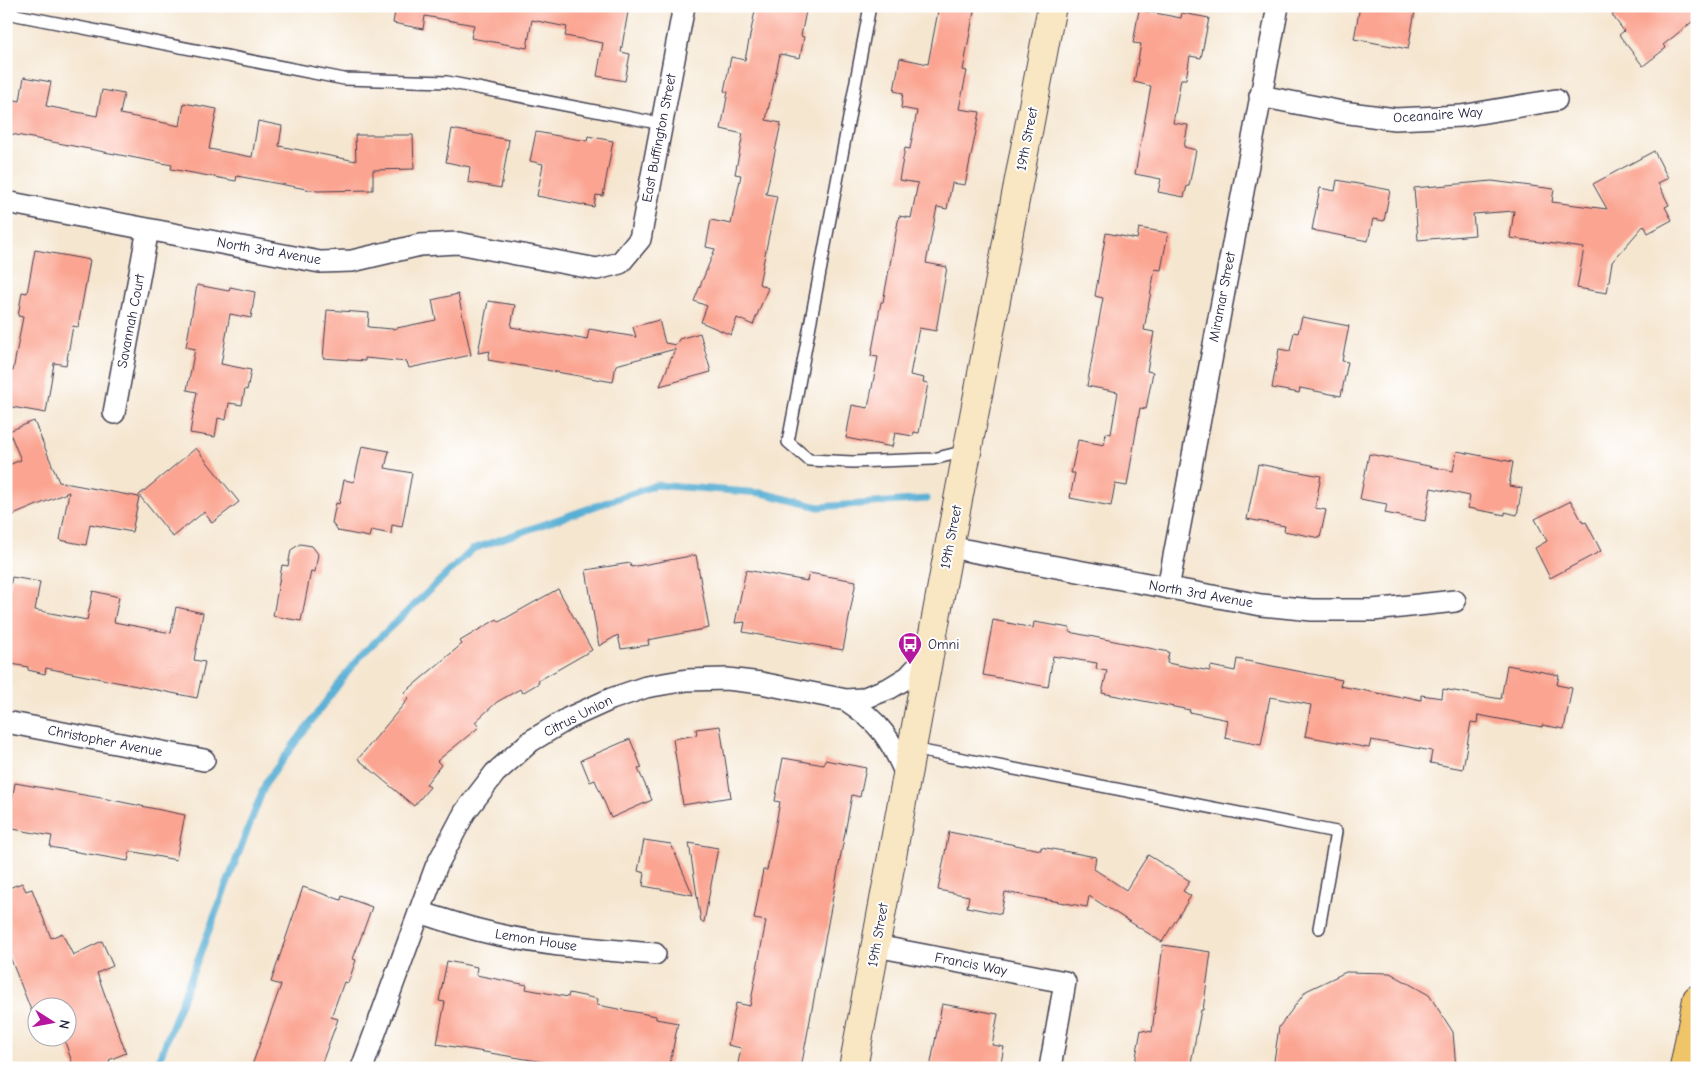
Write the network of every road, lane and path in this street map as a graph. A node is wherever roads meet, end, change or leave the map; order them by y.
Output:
1 (684, 6) edge
2 (870, 6) edge
3 (1052, 6) edge
4 (1278, 6) edge
5 (6, 13) edge
6 (1260, 96) junction
7 (1556, 100) dead end
8 (662, 124) junction
9 (6, 202) edge
10 (148, 229) junction
11 (620, 263) joint
12 (114, 413) dead end
13 (968, 450) junction
14 (949, 547) junction
15 (1168, 588) junction
16 (1456, 601) dead end
17 (930, 653) junction
18 (846, 700) junction
19 (6, 722) edge
20 (912, 749) junction
21 (204, 760) dead end
22 (907, 778) junction
23 (419, 912) junction
24 (1318, 928) dead end
25 (876, 946) junction
26 (655, 954) dead end
27 (1697, 999) edge
28 (362, 1068) edge
29 (853, 1068) edge
30 (1050, 1068) edge
31 (1684, 1068) edge

1 - 8 street, East Buffington Street
2 - 13 lane
3 - 13 main road, 19th Street
4 - 6 street, Miramar Street
5 - 8 lane
6 - 7 street, Oceanaire Way
6 - 15 street, Miramar Street
8 - 11 street, East Buffington Street
9 - 10 street, North 3rd Avenue
10 - 11 street, North 3rd Avenue
10 - 12 street, Savannah Court
13 - 14 main road, 19th Street
14 - 15 street, North 3rd Avenue
14 - 17 main road, 19th Street
15 - 16 street, North 3rd Avenue
17 - 18 street, Citrus Union
17 - 20 main road, 19th Street
18 - 22 street, Citrus Union
18 - 23 street, Citrus Union
19 - 21 street, Christopher Avenue
20 - 22 main road, 19th Street
20 - 24 lane
22 - 25 main road, 19th Street
23 - 26 street, Lemon House
23 - 28 street, Citrus Union
25 - 29 main road, 19th Street
25 - 30 street, Francis Way
27 - 31 highway

